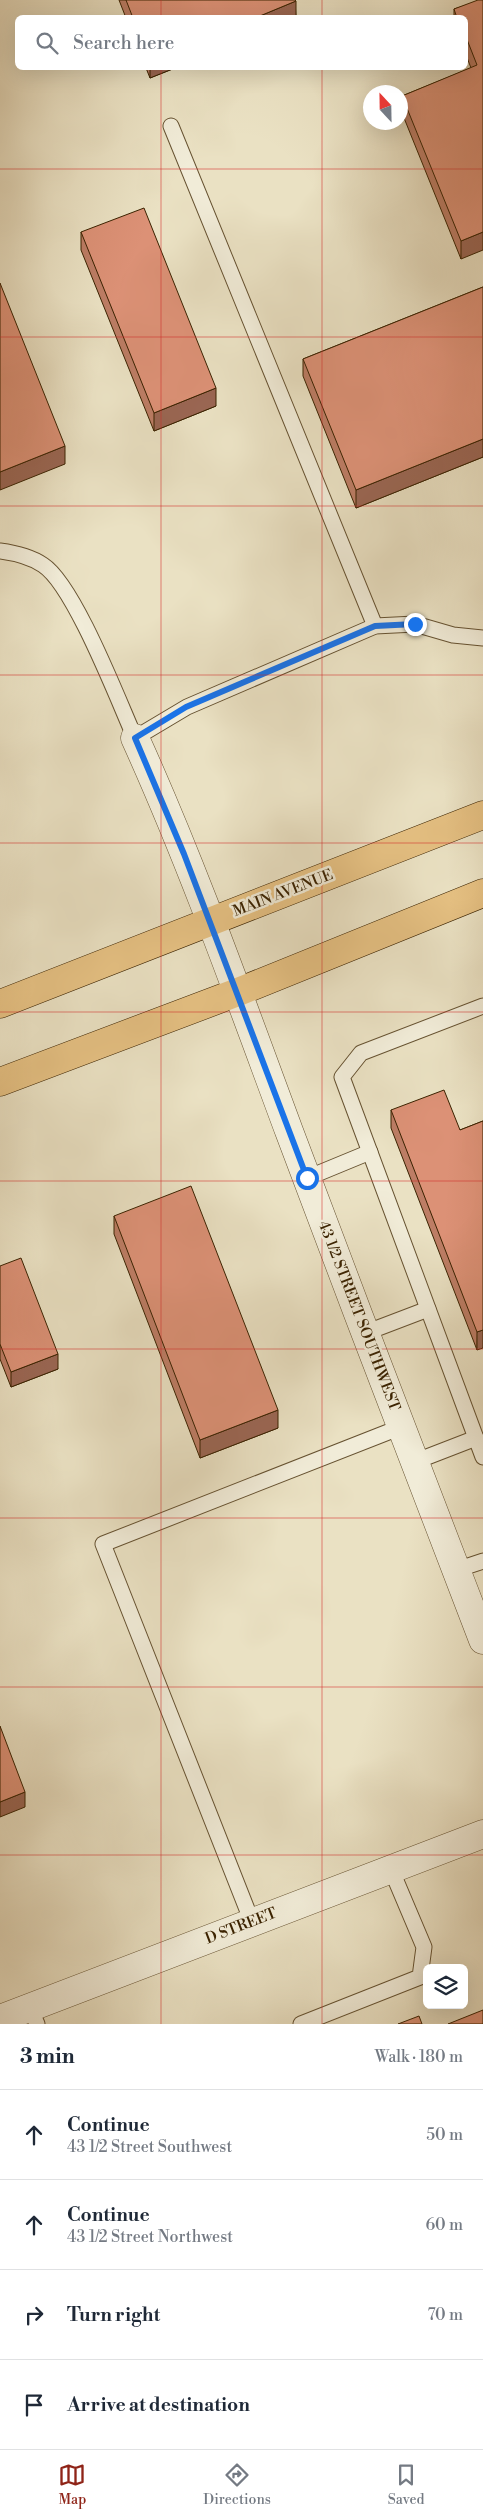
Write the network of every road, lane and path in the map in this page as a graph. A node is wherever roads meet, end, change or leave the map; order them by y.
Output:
1 (171, 126) dead end
2 (0, 551) edge
3 (375, 626) junction
4 (483, 638) edge
5 (135, 738) junction
6 (483, 815) edge
7 (483, 893) edge
8 (210, 922) junction
9 (238, 992) junction
10 (0, 1004) edge
11 (483, 1006) edge
12 (0, 1082) edge
13 (370, 1152) junction
14 (307, 1178) junction
15 (428, 1309) junction
16 (365, 1333) junction
17 (401, 1427) junction
18 (476, 1438) junction
19 (483, 1457) edge
20 (414, 1462) junction
21 (483, 1561) edge
22 (456, 1570) junction
23 (483, 1640) edge
24 (483, 1834) edge
25 (391, 1869) junction
26 (252, 1922) junction
27 (34, 2016) edge
28 (0, 2019) edge
29 (301, 2024) edge

1 - 3 lane
2 - 5 lane
3 - 4 lane
3 - 5 lane
5 - 8 street, 43 1/2 STREET SOUTHWEST
6 - 8 main road, MAIN AVENUE
7 - 9 main road
8 - 9 street, 43 1/2 STREET SOUTHWEST
8 - 10 main road, MAIN AVENUE
9 - 12 main road
9 - 14 street, 43 1/2 STREET SOUTHWEST
11 - 13 lane
13 - 14 lane
13 - 15 lane
14 - 16 street, 43 1/2 STREET SOUTHWEST
15 - 16 lane
15 - 18 lane
16 - 17 street, 43 1/2 STREET SOUTHWEST
17 - 20 street, 43 1/2 STREET SOUTHWEST
17 - 26 lane
18 - 19 lane
18 - 20 lane
20 - 22 street, 43 1/2 STREET SOUTHWEST
21 - 22 lane
22 - 23 street, 43 1/2 STREET SOUTHWEST
24 - 25 street, D STREET
25 - 26 street, D STREET
25 - 29 lane
26 - 27 street, D STREET
27 - 28 street, D STREET

